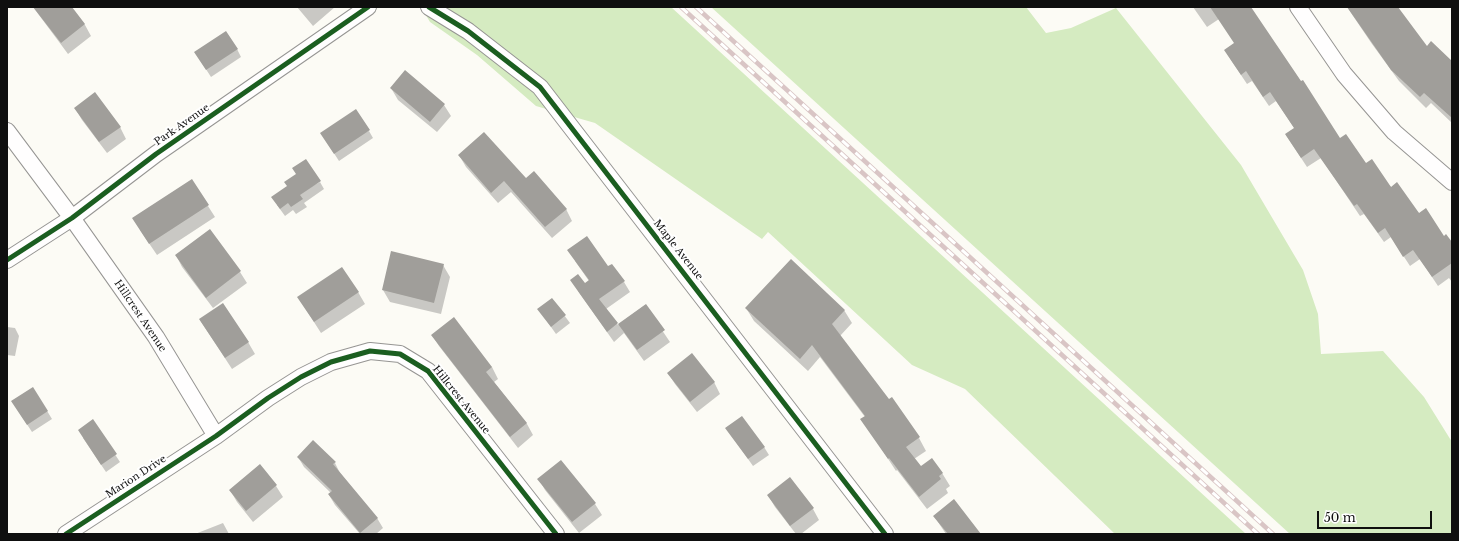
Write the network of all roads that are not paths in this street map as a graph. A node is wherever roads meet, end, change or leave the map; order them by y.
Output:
1 (368, 7) edge
2 (429, 7) edge
3 (1298, 7) edge
4 (7, 130) edge
5 (1452, 182) edge
6 (72, 218) junction
7 (7, 260) edge
8 (216, 436) junction
9 (66, 534) edge
10 (556, 534) edge
11 (885, 534) edge

1 - 6 street, Park Avenue
2 - 11 street, Maple Avenue
3 - 5 street
4 - 6 street, Hillcrest Avenue
6 - 7 street, Park Avenue
6 - 8 street, Hillcrest Avenue
8 - 9 street, Marion Drive
8 - 10 street, Hillcrest Avenue

